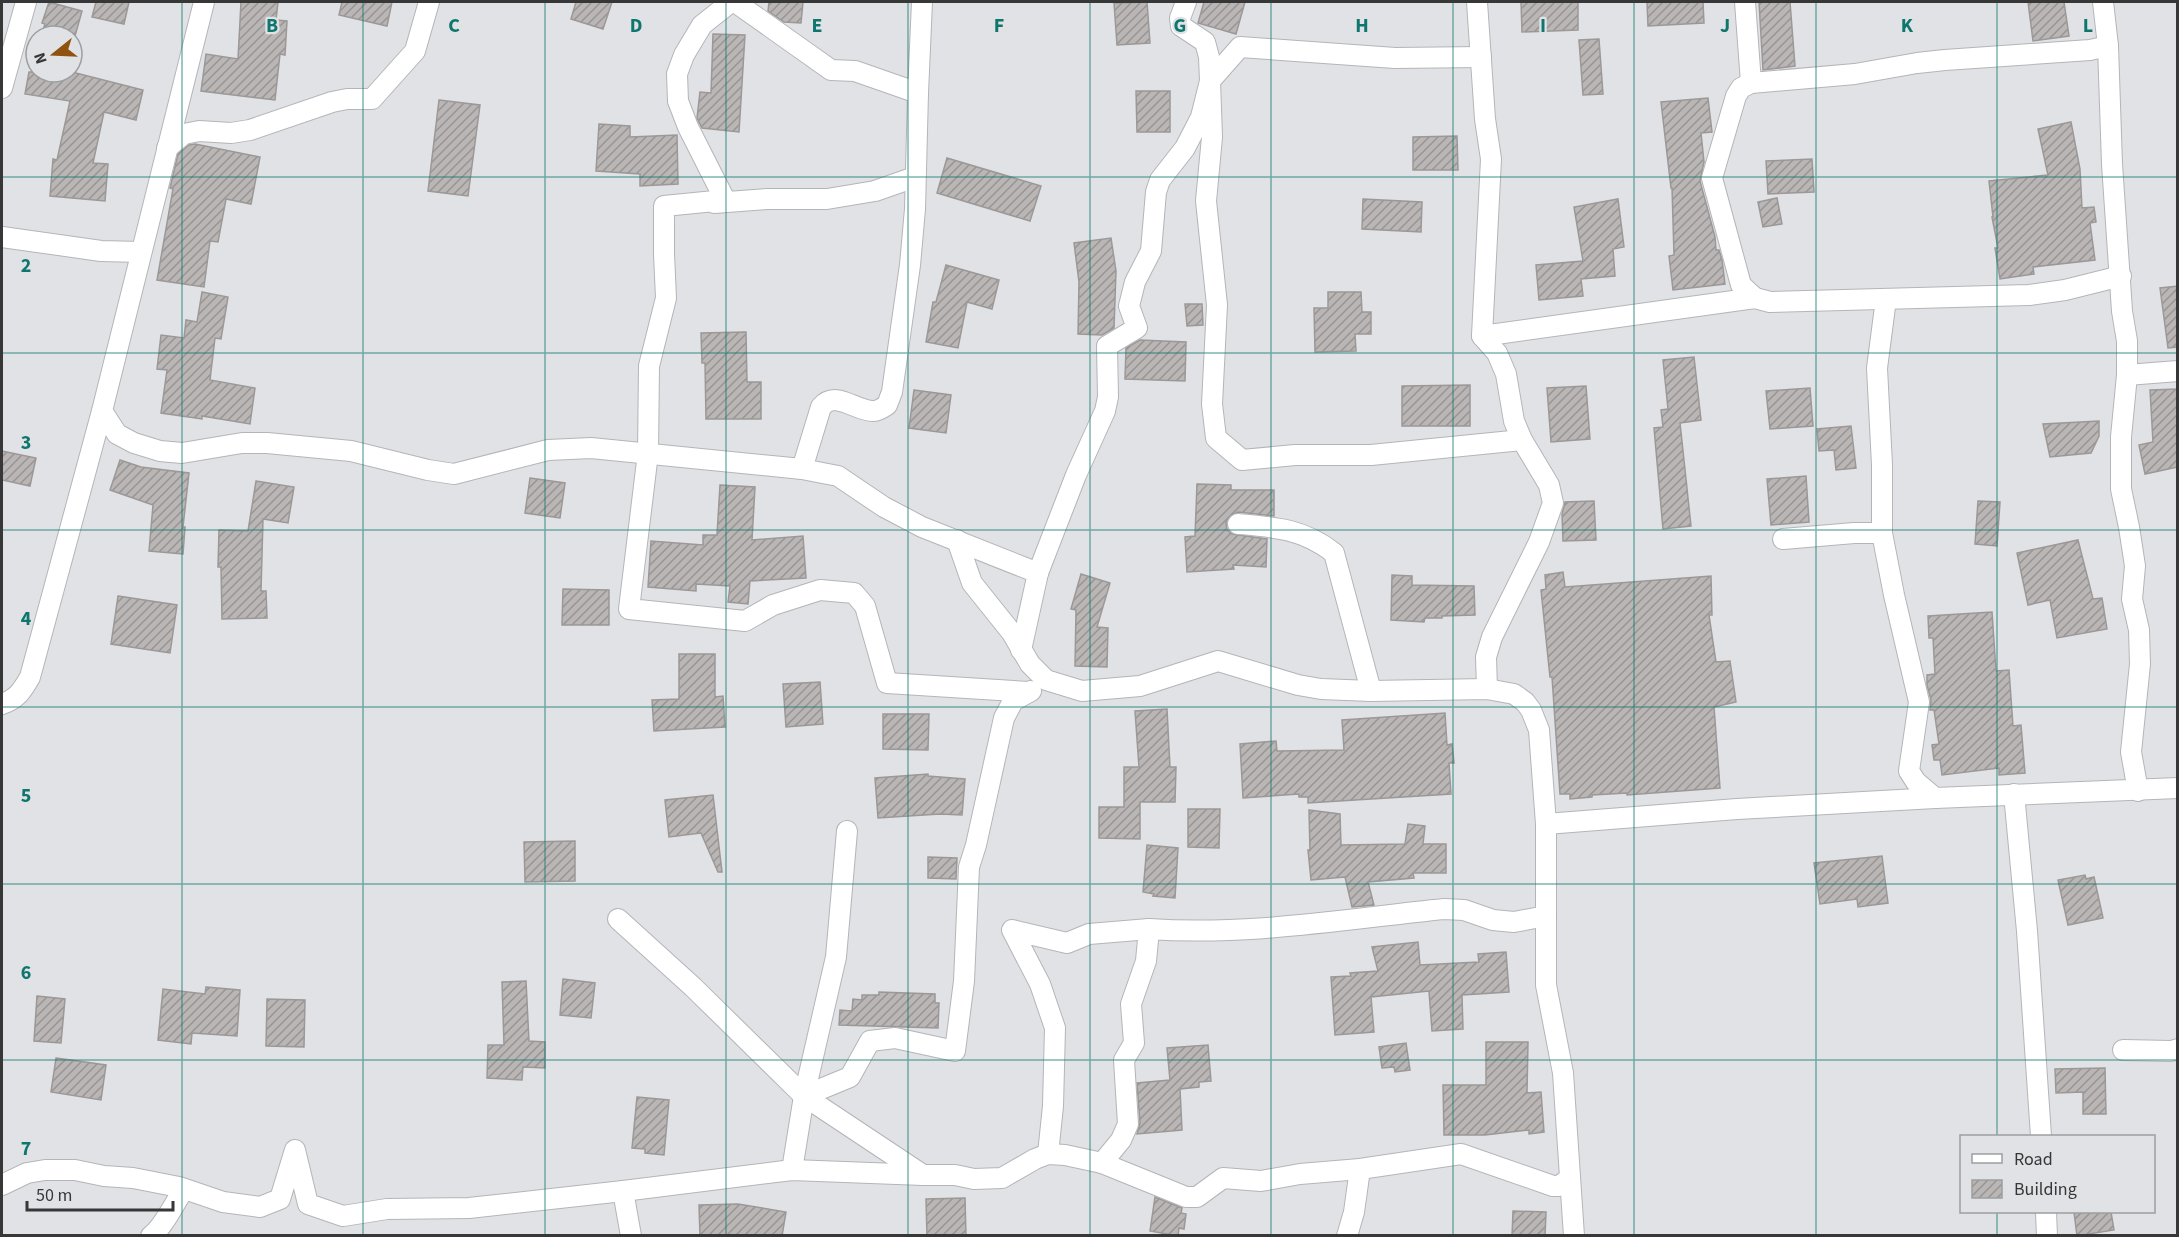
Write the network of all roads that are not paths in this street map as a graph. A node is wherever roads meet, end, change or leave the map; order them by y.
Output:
1 (26, 2) edge
2 (204, 2) edge
3 (429, 2) edge
4 (733, 2) edge
5 (922, 2) edge
6 (1186, 2) edge
7 (1477, 2) edge
8 (1745, 2) edge
9 (2103, 2) edge
10 (2108, 46) junction
11 (1481, 57) junction
12 (1210, 81) junction
13 (1751, 83) junction
14 (2, 88) edge
15 (918, 93) junction
16 (167, 148) junction
17 (915, 177) junction
18 (664, 206) junction
19 (2, 237) edge
20 (141, 252) junction
21 (2121, 276) junction
22 (1755, 298) junction
23 (1886, 299) junction
24 (1482, 336) junction
25 (2178, 371) edge
26 (2127, 375) junction
27 (102, 411) junction
28 (1522, 440) junction
29 (648, 453) junction
30 (802, 469) junction
31 (1238, 524) dead end
32 (1882, 533) junction
33 (1783, 539) dead end
34 (957, 540) junction
35 (1038, 573) junction
36 (1021, 650) junction
37 (1046, 680) junction
38 (1488, 689) junction
39 (1371, 691) junction
40 (1029, 692) junction
41 (2, 704) edge
42 (2178, 788) edge
43 (2138, 791) junction
44 (2014, 794) junction
45 (1935, 798) junction
46 (1546, 824) junction
47 (847, 831) dead end
48 (1546, 916) junction
49 (618, 919) dead end
50 (1149, 929) junction
51 (2178, 1049) edge
52 (2123, 1050) dead end
53 (804, 1096) junction
54 (2042, 1135) edge
55 (1048, 1154) junction
56 (1102, 1163) junction
57 (1360, 1169) junction
58 (792, 1170) junction
59 (923, 1175) junction
60 (1570, 1178) junction
61 (2, 1185) edge
62 (184, 1189) junction
63 (623, 1191) junction
64 (2046, 1213) edge
65 (151, 1236) edge
66 (631, 1236) edge
67 (1347, 1236) edge
68 (1574, 1236) edge
69 (2048, 1236) edge

1 - 14 street
2 - 16 street
3 - 16 street
4 - 15 street
4 - 18 street
5 - 15 street
6 - 12 street
7 - 11 street
8 - 13 street
9 - 10 street
10 - 13 street
10 - 21 street
11 - 12 street
11 - 24 street
12 - 28 street
12 - 35 street
13 - 22 street
15 - 17 street
16 - 20 street
17 - 18 street
17 - 30 street
18 - 29 street
19 - 20 street
20 - 27 street
21 - 23 street
21 - 26 street
22 - 23 street
22 - 24 street
23 - 32 street
24 - 28 street
25 - 26 street
26 - 43 street
27 - 29 street
27 - 41 street
28 - 38 street
29 - 30 street
29 - 40 street
30 - 34 street
31 - 39 street
32 - 33 street
32 - 45 street
34 - 35 street
34 - 36 street
35 - 36 street
36 - 37 street
37 - 39 street
37 - 40 street
38 - 39 street
38 - 46 street
40 - 53 street
42 - 43 street
43 - 44 street
44 - 45 street
44 - 54 street
45 - 46 street
46 - 48 street
47 - 53 street
48 - 50 street
48 - 60 street
49 - 53 street
50 - 55 street
50 - 56 street
51 - 52 street
53 - 58 street
53 - 59 street
55 - 56 street
55 - 59 street
56 - 57 street
57 - 60 street
57 - 67 street
58 - 59 street
58 - 63 street
60 - 68 street
61 - 62 street
62 - 63 street
62 - 65 street
63 - 66 street
64 - 69 street

